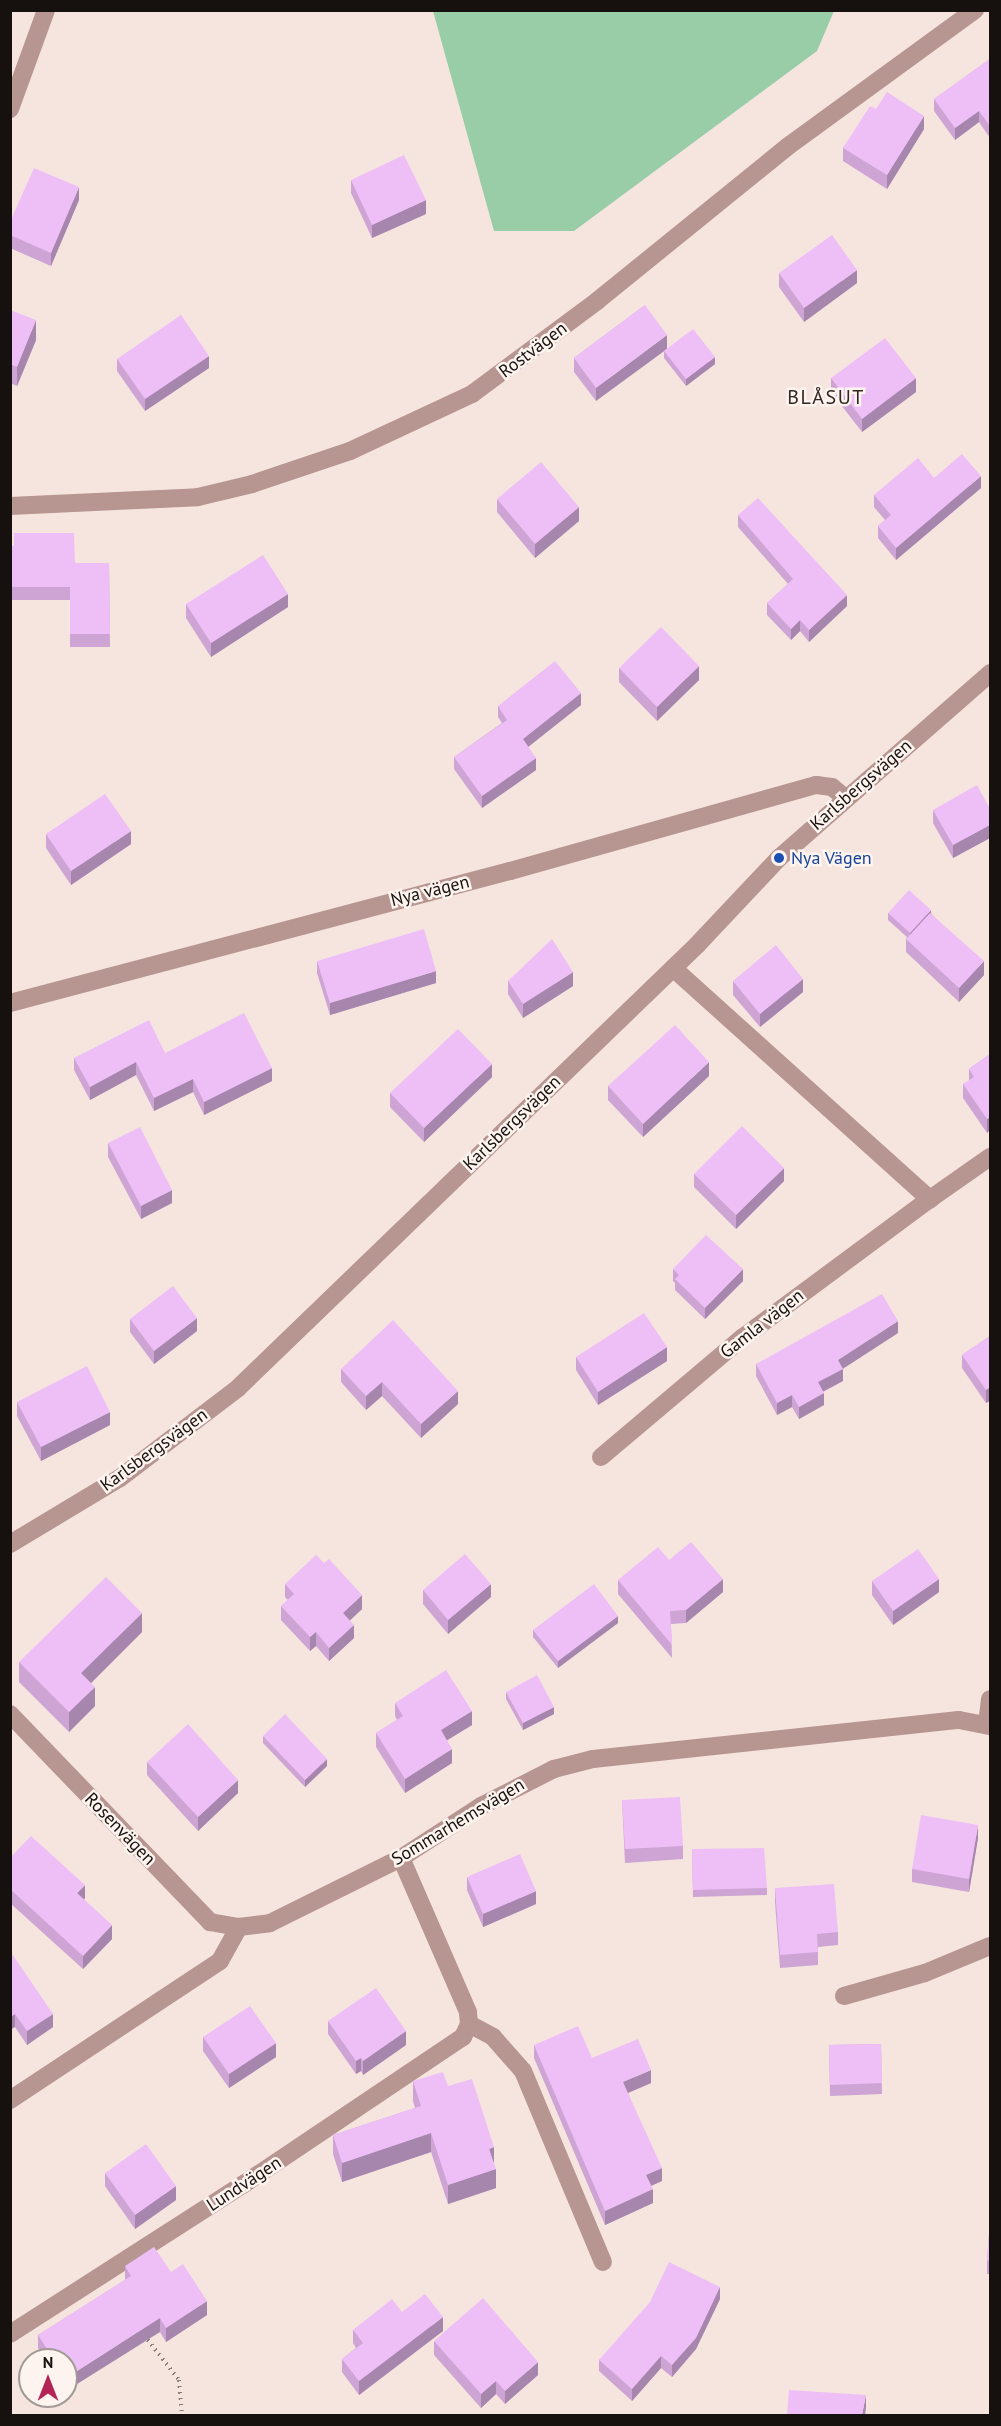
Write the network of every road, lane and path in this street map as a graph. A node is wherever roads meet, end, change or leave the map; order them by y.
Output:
1 (46, 10) edge
2 (975, 10) edge
3 (10, 109) edge
4 (10, 506) edge
5 (990, 673) edge
6 (845, 798) junction
7 (673, 968) junction
8 (10, 1003) edge
9 (990, 1157) edge
10 (930, 1199) junction
11 (601, 1457) dead end
12 (10, 1544) edge
13 (990, 1700) edge
14 (10, 1714) edge
15 (989, 1725) edge
16 (401, 1858) junction
17 (239, 1927) junction
18 (990, 1946) edge
19 (844, 1996) dead end
20 (469, 2025) junction
21 (10, 2100) edge
22 (603, 2262) dead end
23 (142, 2333) edge
24 (10, 2334) edge
25 (183, 2415) edge

1 - 3 street
2 - 4 street, Rostvägen
5 - 6 street, Karlsbergsvägen
6 - 7 street, Karlsbergsvägen
6 - 8 street, Nya vägen
7 - 10 street
7 - 12 street, Karlsbergsvägen
9 - 10 street, Gamla vägen
10 - 11 street, Gamla vägen
13 - 15 street, Sommarhemsvägen
14 - 17 street, Rosenvägen
15 - 16 street, Sommarhemsvägen
16 - 17 street, Sommarhemsvägen
16 - 20 street
17 - 21 street
18 - 19 street
20 - 22 street
20 - 24 street, Lundvägen
23 - 25 path

